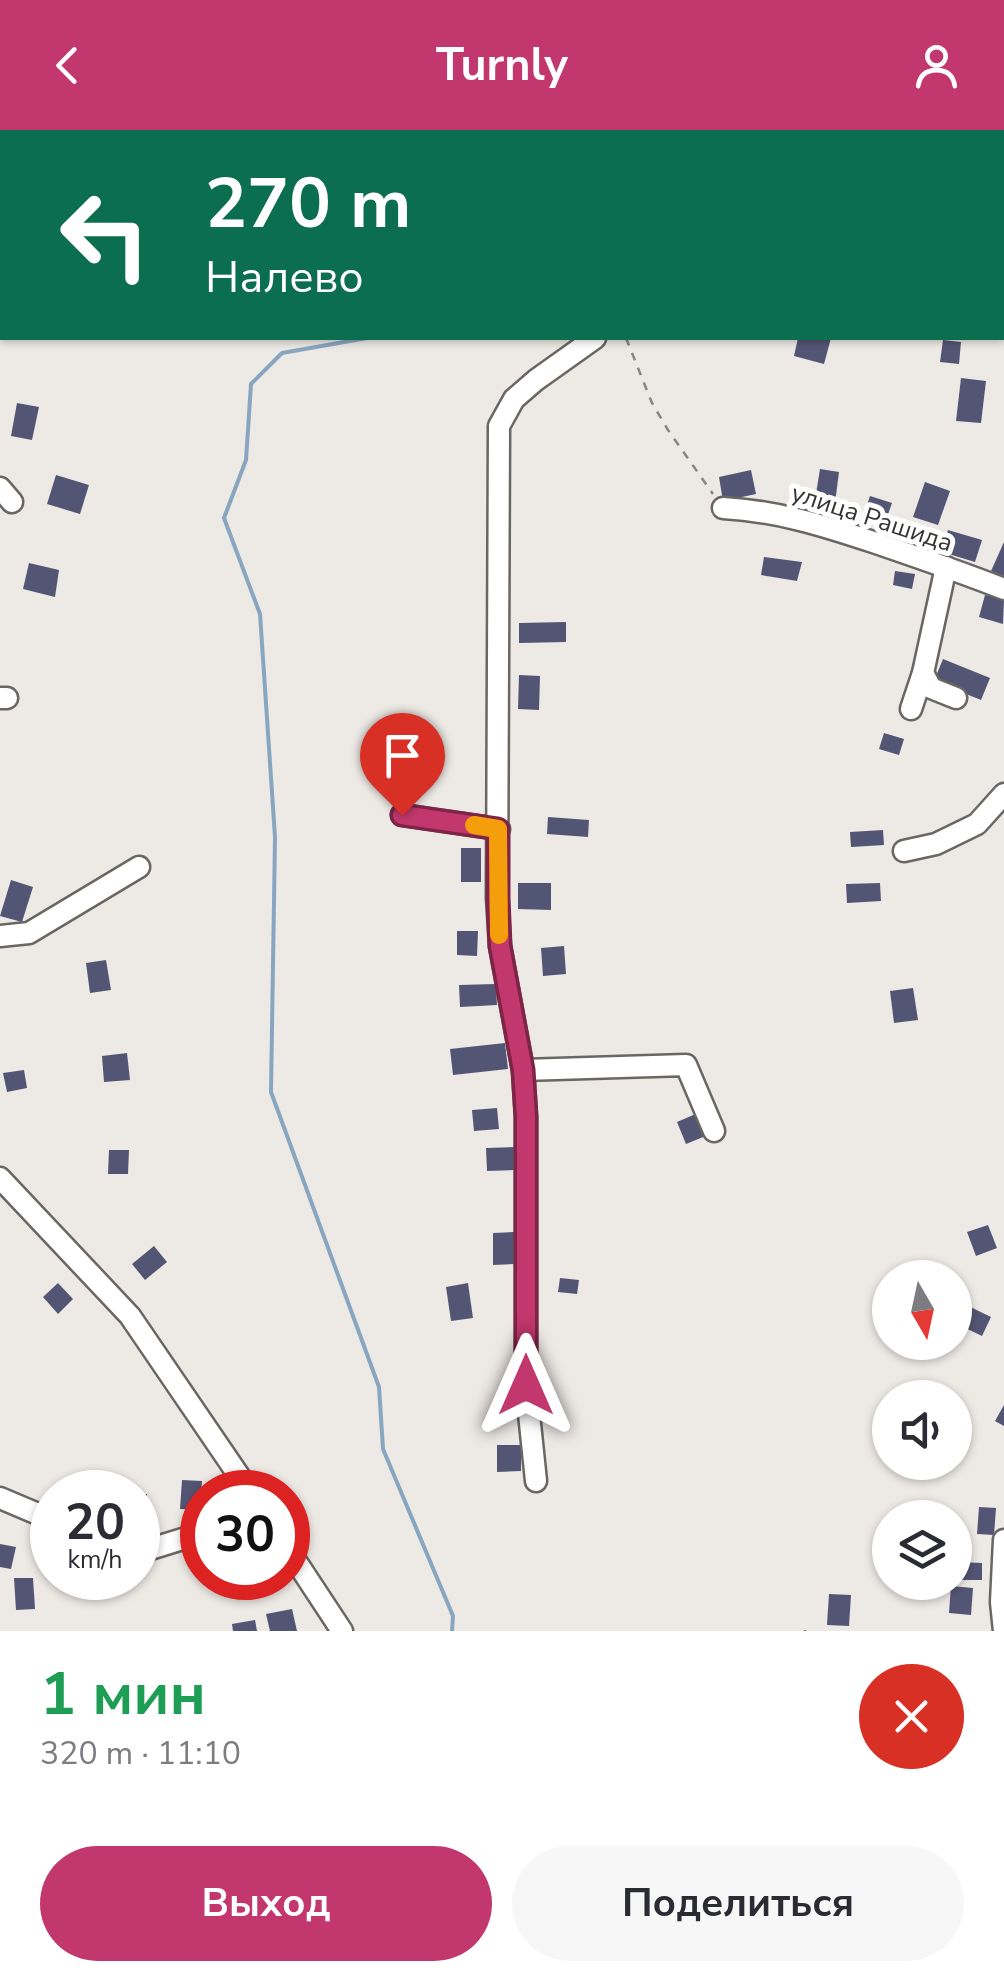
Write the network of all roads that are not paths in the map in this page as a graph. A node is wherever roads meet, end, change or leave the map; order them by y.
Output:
1 (592, 340) edge
2 (723, 508) road end
3 (946, 567) junction
4 (1004, 589) edge
5 (923, 673) junction
6 (956, 698) dead end
7 (912, 709) dead end
8 (1004, 794) edge
9 (402, 815) dead end
10 (498, 829) junction
11 (904, 852) dead end
12 (139, 868) dead end
13 (0, 936) edge
14 (523, 1070) junction
15 (714, 1132) dead end
16 (0, 1178) edge
17 (235, 1470) edge
18 (536, 1482) dead end
19 (0, 1498) edge
20 (30, 1511) edge
21 (1004, 1540) edge
22 (310, 1582) edge
23 (342, 1631) edge
24 (1004, 1631) edge

1 - 10 street
2 - 3 street, улица Рашида
3 - 4 street, улица Рашида
3 - 5 street
5 - 6 street
5 - 7 street
8 - 11 street
9 - 10 street
10 - 14 street
12 - 13 street
14 - 15 street
14 - 18 street
16 - 17 street
19 - 20 street
21 - 24 street
22 - 23 street

